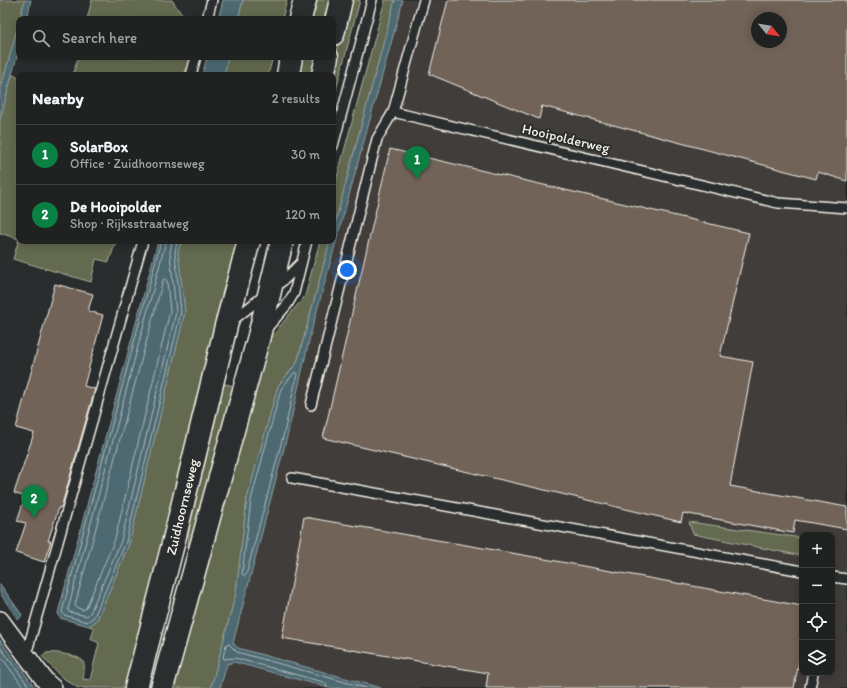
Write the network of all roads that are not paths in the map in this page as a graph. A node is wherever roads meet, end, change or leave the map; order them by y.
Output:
1 (212, 0) edge
2 (305, 0) edge
3 (341, 0) edge
4 (372, 0) edge
5 (424, 0) edge
6 (208, 16) edge
7 (301, 16) edge
8 (336, 21) edge
9 (195, 60) edge
10 (291, 60) edge
11 (326, 60) edge
12 (192, 72) edge
13 (289, 72) edge
14 (324, 72) edge
15 (393, 112) junction
16 (336, 135) edge
17 (847, 208) edge
18 (142, 244) edge
19 (248, 244) edge
20 (281, 244) edge
21 (307, 244) edge
22 (302, 262) junction
23 (269, 292) junction
24 (226, 326) junction
25 (259, 336) junction
26 (311, 405) dead end
27 (292, 478) dead end
28 (799, 570) edge
29 (835, 577) edge
30 (847, 579) edge
31 (0, 620) edge
32 (26, 655) junction
33 (812, 676) edge
34 (53, 688) edge
35 (136, 688) edge
36 (162, 688) edge
37 (810, 688) edge

1 - 6 lane
2 - 7 main road
3 - 8 main road
4 - 16 lane
5 - 15 lane
9 - 12 lane
10 - 13 main road
11 - 14 main road
15 - 17 lane, Hooipolderweg
15 - 26 lane
18 - 32 lane
19 - 24 main road, Zuidhoornseweg
20 - 23 main road, Zuidhoornseweg
21 - 22 lane, Zuidhoornseweg
22 - 23 lane, Zuidhoornseweg
22 - 25 lane, Zuidhoornseweg
23 - 24 lane, Zuidhoornseweg
23 - 25 main road, Zuidhoornseweg
24 - 35 main road, Zuidhoornseweg
25 - 36 main road, Zuidhoornseweg
27 - 28 lane
29 - 30 lane
31 - 32 street
32 - 34 street
33 - 37 lane

